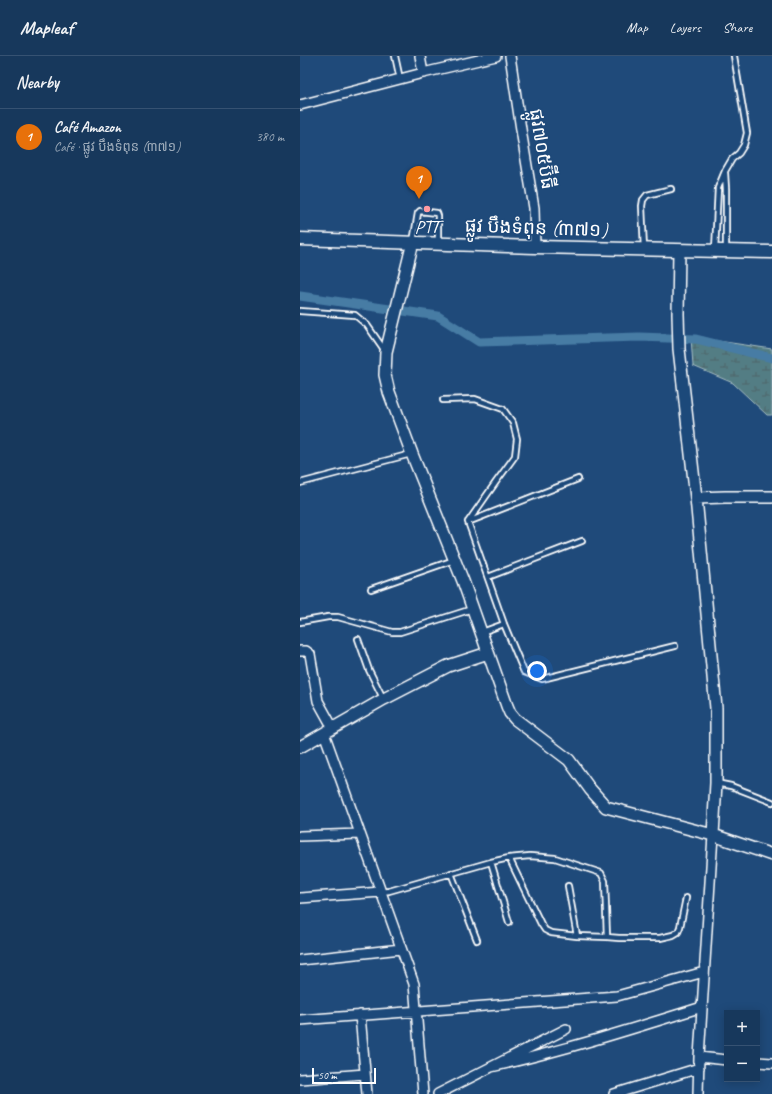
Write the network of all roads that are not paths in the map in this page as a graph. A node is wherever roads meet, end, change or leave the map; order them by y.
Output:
1 (395, 56) edge
2 (420, 56) edge
3 (496, 56) edge
4 (510, 56) edge
5 (734, 56) edge
6 (423, 73) junction
7 (400, 79) junction
8 (300, 105) edge
9 (725, 171) junction
10 (671, 189) dead end
11 (301, 238) edge
12 (413, 242) junction
13 (438, 244) junction
14 (535, 247) junction
15 (644, 249) junction
16 (678, 250) junction
17 (720, 250) junction
18 (772, 252) edge
19 (300, 311) edge
20 (386, 352) junction
21 (442, 400) dead end
22 (412, 454) junction
23 (578, 479) dead end
24 (300, 483) edge
25 (772, 497) edge
26 (696, 498) junction
27 (468, 522) junction
28 (582, 541) dead end
29 (455, 560) junction
30 (488, 577) junction
31 (371, 589) dead end
32 (473, 608) junction
33 (300, 622) edge
34 (504, 624) junction
35 (481, 633) junction
36 (358, 639) dead end
37 (674, 646) dead end
38 (300, 652) edge
39 (488, 653) junction
40 (384, 699) junction
41 (329, 730) junction
42 (300, 747) edge
43 (716, 783) junction
44 (772, 802) edge
45 (360, 834) junction
46 (713, 835) junction
47 (300, 836) edge
48 (772, 855) edge
49 (509, 858) junction
50 (491, 862) junction
51 (451, 873) junction
52 (568, 886) dead end
53 (381, 892) junction
54 (300, 898) edge
55 (686, 898) dead end
56 (509, 922) dead end
57 (577, 936) junction
58 (607, 937) junction
59 (477, 940) dead end
60 (402, 949) junction
61 (300, 960) edge
62 (704, 972) junction
63 (702, 1007) junction
64 (417, 1011) junction
65 (360, 1015) junction
66 (300, 1020) edge
67 (566, 1029) dead end
68 (699, 1057) junction
69 (772, 1058) edge
70 (724, 1060) edge
71 (760, 1062) edge
72 (772, 1063) edge
73 (491, 1067) junction
74 (699, 1068) junction
75 (365, 1074) junction
76 (300, 1079) edge
77 (367, 1094) edge
78 (423, 1094) edge
79 (438, 1094) edge
80 (614, 1094) edge
81 (698, 1094) edge

1 - 7 lane
2 - 6 street
3 - 6 street
4 - 14 street, ផ្លូវ៧០៥ប៊ីធី
5 - 9 lane
6 - 7 street
7 - 8 street
9 - 17 lane
9 - 17 lane
10 - 15 lane
11 - 12 main road, ផ្លូវ បឹងទំពុន (៣៧១)
12 - 13 main road, ផ្លូវ បឹងទំពុន (៣៧១)
12 - 13 lane
12 - 20 street
13 - 14 main road, ផ្លូវ បឹងទំពុន (៣៧១)
14 - 15 main road, ផ្លូវ បឹងទំពុន (៣៧១)
15 - 16 main road, ផ្លូវ បឹងទំពុន (៣៧១)
16 - 17 main road, ផ្លូវ បឹងទំពុន (៣៧១)
16 - 26 street
17 - 18 main road, ផ្លូវ បឹងទំពុន (៣៧១)
19 - 20 lane
20 - 22 street
21 - 27 lane
22 - 24 lane
22 - 29 street
23 - 27 lane
25 - 26 street
26 - 43 street
27 - 30 lane
28 - 30 lane
29 - 31 lane
29 - 32 street
30 - 34 lane
32 - 33 lane
32 - 35 street
34 - 35 lane
34 - 37 lane
35 - 39 street
36 - 40 lane
38 - 41 street
39 - 40 street
39 - 46 street
40 - 41 street
41 - 42 street
41 - 45 street
43 - 44 lane
43 - 46 street
45 - 47 street
45 - 53 street
46 - 48 street
46 - 62 street
49 - 50 lane
49 - 57 lane
49 - 58 lane
50 - 51 lane
50 - 56 lane
51 - 53 lane
51 - 59 lane
52 - 57 lane
53 - 54 street
53 - 60 street
55 - 58 lane
57 - 58 lane
60 - 61 street
60 - 64 street
62 - 63 street
62 - 64 street
63 - 68 street
63 - 73 street
64 - 65 street
64 - 78 street
65 - 66 street
65 - 75 street
67 - 73 street
68 - 70 street
68 - 74 street
69 - 72 street
71 - 72 street
73 - 79 street
74 - 80 street
74 - 81 street
75 - 76 street
75 - 77 street

